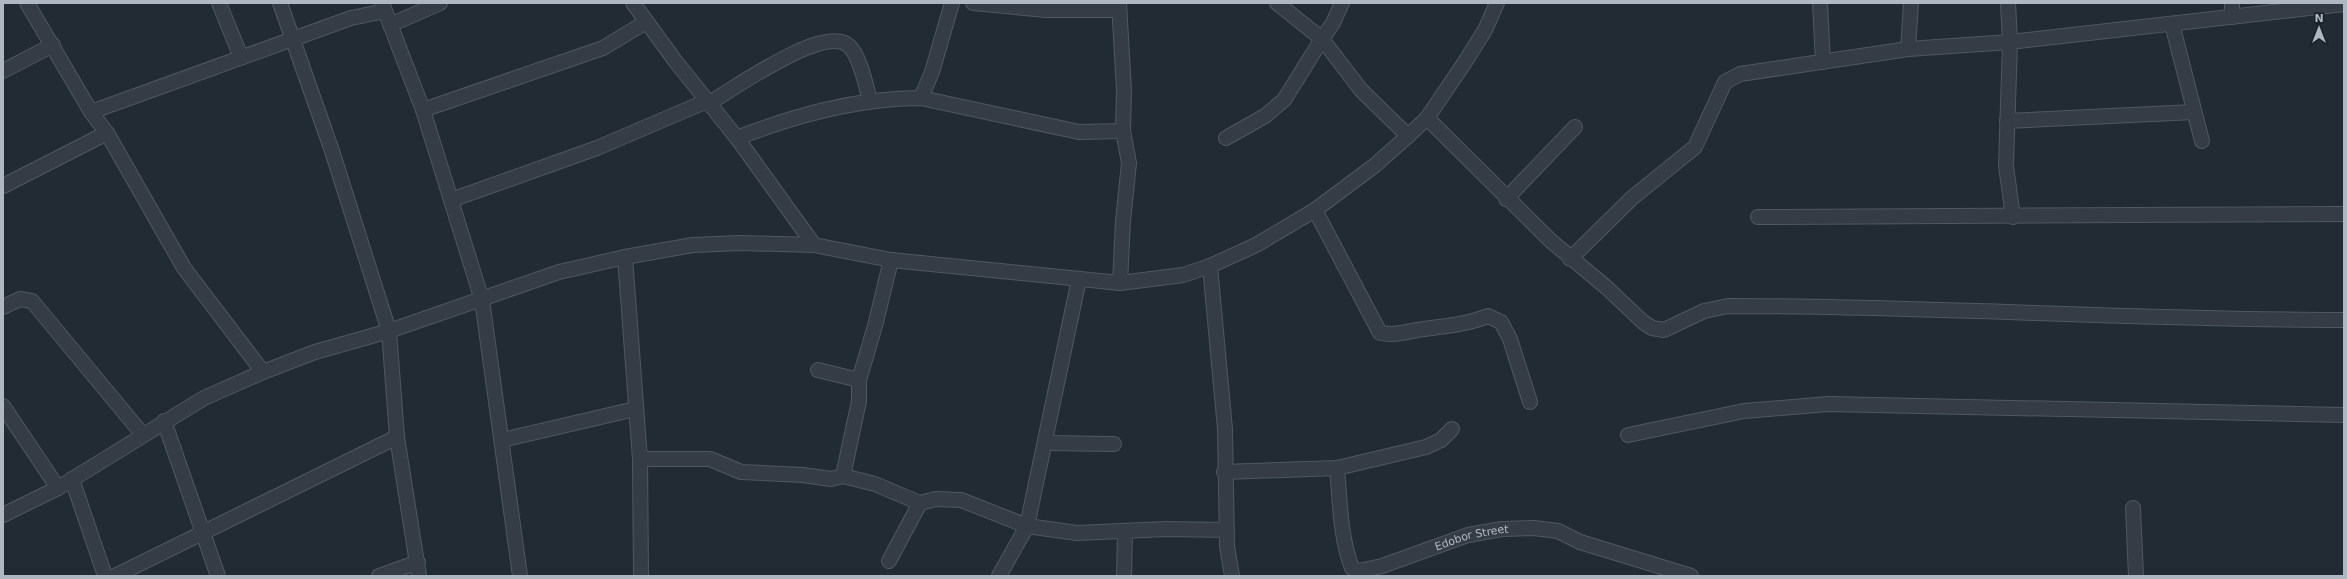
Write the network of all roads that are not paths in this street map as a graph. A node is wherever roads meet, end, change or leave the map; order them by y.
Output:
1 (27, 3) edge
2 (219, 3) edge
3 (280, 3) edge
4 (440, 3) edge
5 (633, 3) edge
6 (952, 3) edge
7 (973, 3) edge
8 (1277, 3) edge
9 (1342, 3) edge
10 (1497, 3) edge
11 (1820, 3) edge
12 (1911, 3) edge
13 (2008, 3) edge
14 (2344, 4) edge
15 (1119, 6) edge
16 (383, 7) edge
17 (2287, 7) edge
18 (2232, 10) edge
19 (646, 22) junction
20 (2172, 24) junction
21 (390, 25) junction
22 (292, 39) junction
23 (1322, 39) junction
24 (2010, 42) junction
25 (53, 45) junction
26 (1908, 49) junction
27 (241, 56) junction
28 (1823, 62) junction
29 (3, 71) edge
30 (921, 98) junction
31 (870, 100) junction
32 (708, 102) junction
33 (423, 110) junction
34 (91, 112) junction
35 (2194, 112) junction
36 (1427, 118) junction
37 (2007, 120) junction
38 (1575, 126) dead end
39 (1123, 131) junction
40 (107, 133) junction
41 (1408, 136) junction
42 (737, 138) junction
43 (1226, 138) dead end
44 (2202, 142) dead end
45 (3, 186) edge
46 (1506, 199) junction
47 (451, 200) junction
48 (1315, 210) junction
49 (2344, 214) edge
50 (2013, 217) junction
51 (1758, 218) dead end
52 (814, 245) junction
53 (625, 257) junction
54 (1570, 259) junction
55 (891, 260) junction
56 (1210, 266) junction
57 (1079, 279) junction
58 (1120, 283) junction
59 (482, 300) junction
60 (3, 306) edge
61 (2344, 320) edge
62 (388, 331) junction
63 (818, 370) dead end
64 (263, 372) junction
65 (859, 380) junction
66 (1530, 402) dead end
67 (3, 406) edge
68 (635, 409) junction
69 (2344, 415) edge
70 (164, 421) junction
71 (1452, 429) dead end
72 (143, 435) junction
73 (1628, 435) dead end
74 (397, 437) junction
75 (502, 440) junction
76 (1046, 443) junction
77 (1114, 444) dead end
78 (640, 459) junction
79 (1337, 468) junction
80 (1224, 472) junction
81 (843, 476) junction
82 (72, 479) junction
83 (58, 488) junction
84 (920, 503) junction
85 (2133, 508) dead end
86 (3, 515) edge
87 (1027, 526) junction
88 (1227, 530) junction
89 (202, 532) junction
90 (1125, 532) junction
91 (889, 561) dead end
92 (418, 562) junction
93 (104, 576) edge
94 (115, 576) edge
95 (218, 576) edge
96 (379, 576) edge
97 (419, 576) edge
98 (520, 576) edge
99 (641, 576) edge
100 (999, 576) edge
101 (1124, 576) edge
102 (1232, 576) edge
103 (1691, 576) edge
104 (2136, 576) edge

1 - 25 street
2 - 27 street
3 - 22 street
4 - 21 street
5 - 19 street
6 - 30 street
7 - 15 street
8 - 23 street
9 - 23 street
10 - 36 street
11 - 28 street
12 - 26 street
13 - 24 street
14 - 17 street
15 - 39 street
16 - 21 street
16 - 22 street
17 - 18 street
18 - 20 street
19 - 32 street
19 - 33 street
20 - 24 street
20 - 35 street
21 - 33 street
22 - 27 street
22 - 62 street
23 - 41 street
23 - 43 street
24 - 26 street
24 - 37 street
25 - 29 street
25 - 34 street
26 - 28 street
27 - 34 street
28 - 54 street
30 - 31 street
30 - 39 street
31 - 32 street
31 - 42 street
32 - 42 street
32 - 47 street
33 - 47 street
34 - 40 street
35 - 37 street
35 - 44 street
36 - 41 street
36 - 46 street
37 - 50 street
38 - 46 street
39 - 58 street
40 - 45 street
40 - 64 street
41 - 48 street
42 - 52 street
46 - 54 street
47 - 59 street
48 - 56 street
48 - 66 street
49 - 50 street
50 - 51 street
52 - 53 street
52 - 55 street
53 - 59 street
53 - 68 street
54 - 61 street
55 - 57 street
55 - 65 street
56 - 58 street
56 - 80 street
57 - 58 street
57 - 76 street
59 - 62 street
59 - 75 street
60 - 72 street
62 - 64 street
62 - 74 street
63 - 65 street
64 - 70 street
65 - 81 street
67 - 83 street
68 - 75 street
68 - 78 street
69 - 73 street
70 - 72 street
70 - 89 street
71 - 79 street
72 - 82 street
74 - 89 street
74 - 92 street
75 - 98 street
76 - 77 street
76 - 87 street
78 - 81 street
78 - 99 street
79 - 80 street
79 - 103 street, Edobor Street
80 - 88 street
81 - 84 street
82 - 83 street
82 - 93 street
83 - 86 street
84 - 87 street
84 - 91 street
85 - 104 street
87 - 90 street
87 - 100 street
88 - 90 street
88 - 102 street
89 - 94 street
89 - 95 street
90 - 101 street
92 - 96 street
92 - 97 street

